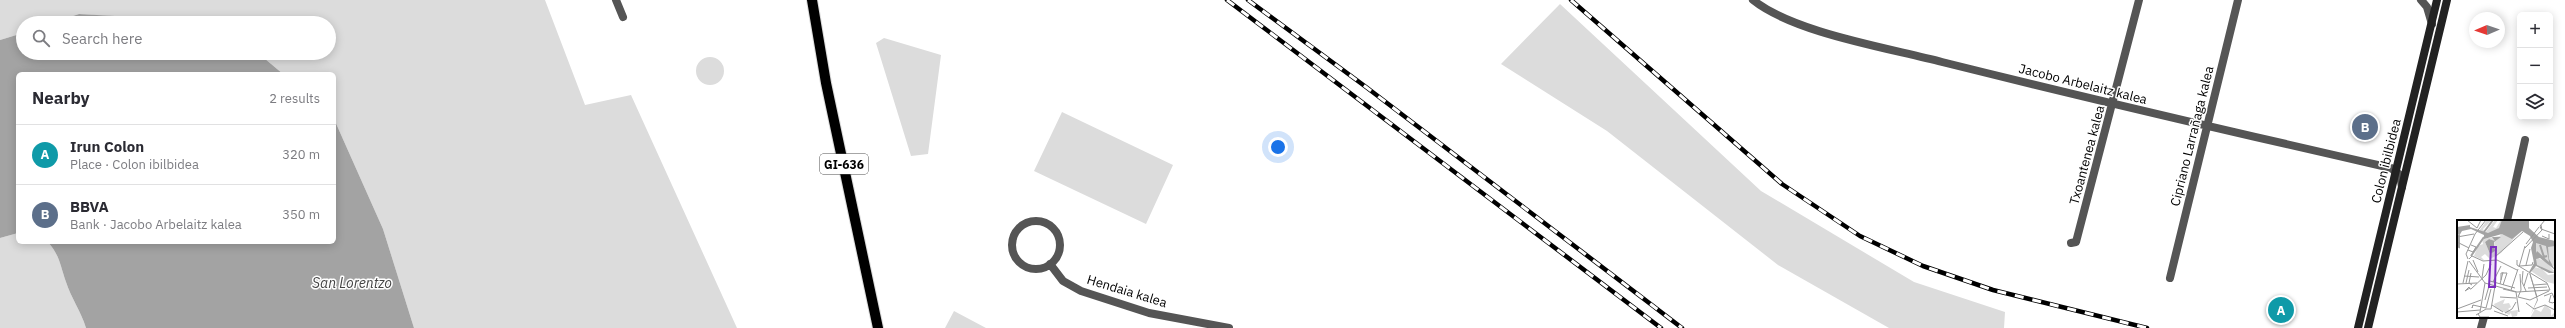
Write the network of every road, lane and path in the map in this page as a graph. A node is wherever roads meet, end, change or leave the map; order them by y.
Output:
1 (616, 0) edge
2 (812, 0) edge
3 (1753, 0) edge
4 (2139, 0) edge
5 (2238, 0) edge
6 (2421, 0) edge
7 (2437, 0) edge
8 (2447, 0) edge
9 (623, 17) dead end
10 (2432, 24) junction
11 (2113, 104) junction
12 (2206, 126) junction
13 (2525, 140) dead end
14 (2396, 171) junction
15 (2402, 187) junction
16 (2507, 220) edge
17 (2071, 243) dead end
18 (1050, 264) junction
19 (2170, 278) dead end
20 (2484, 318) edge
21 (878, 328) edge
22 (1229, 328) edge
23 (2358, 328) edge
24 (2368, 328) edge
25 (2481, 328) edge

1 - 9 street
2 - 21 main road, GI-636
3 - 11 street, Jacobo Arbelaitz kalea
4 - 11 street, Txoantenea kalea
5 - 12 street, Cipriano Larrañaga kalea
6 - 10 street
7 - 10 main road, Colon ibilbidea
8 - 15 main road, Colon ibilbidea
10 - 14 main road, Colon ibilbidea
11 - 12 street, Jacobo Arbelaitz kalea
11 - 17 street, Txoantenea kalea
12 - 14 street, Jacobo Arbelaitz kalea
12 - 19 street, Cipriano Larrañaga kalea
13 - 16 street
14 - 15 street
14 - 23 main road, Colon ibilbidea
15 - 24 main road, Colon ibilbidea
18 - 18 street
18 - 22 street, Hendaia kalea
20 - 25 street

